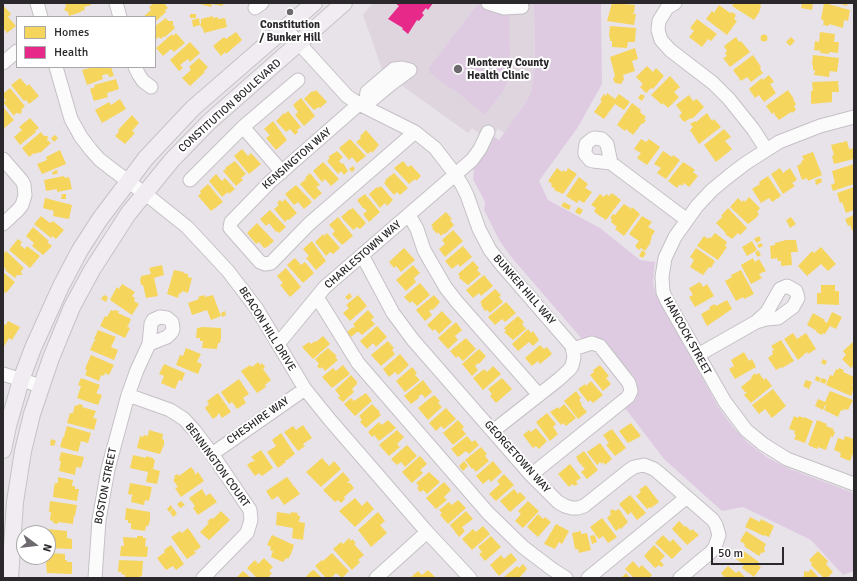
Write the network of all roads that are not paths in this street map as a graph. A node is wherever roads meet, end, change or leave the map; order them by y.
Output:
1 (37, 3) edge
2 (116, 3) edge
3 (314, 3) edge
4 (344, 3) edge
5 (488, 3) edge
6 (675, 3) edge
7 (522, 8) dead end
8 (41, 16) edge
9 (120, 16) edge
10 (286, 28) junction
11 (300, 43) junction
12 (16, 52) edge
13 (3, 63) edge
14 (56, 68) edge
15 (135, 68) edge
16 (298, 80) dead end
17 (151, 88) dead end
18 (362, 102) junction
19 (854, 116) edge
20 (243, 127) junction
21 (415, 132) junction
22 (488, 132) dead end
23 (766, 150) junction
24 (3, 159) edge
25 (611, 163) dead end
26 (282, 172) junction
27 (455, 174) junction
28 (190, 180) dead end
29 (127, 181) junction
30 (144, 193) junction
31 (409, 215) junction
32 (687, 220) junction
33 (3, 224) edge
34 (362, 255) junction
35 (317, 297) junction
36 (756, 322) dead end
37 (149, 344) dead end
38 (278, 344) junction
39 (573, 349) junction
40 (698, 355) junction
41 (3, 374) edge
42 (21, 380) junction
43 (41, 386) junction
44 (305, 389) junction
45 (128, 395) junction
46 (539, 395) junction
47 (493, 431) junction
48 (3, 450) edge
49 (212, 454) junction
50 (531, 475) junction
51 (854, 484) edge
52 (687, 497) junction
53 (427, 532) junction
54 (10, 578) edge
55 (95, 578) edge
56 (203, 578) edge
57 (376, 578) edge
58 (470, 578) edge
59 (566, 578) edge
60 (588, 578) edge
61 (680, 578) edge

1 - 8 street
2 - 9 street
3 - 10 main road, CONSTITUTION BOULEVARD
4 - 11 main road, CONSTITUTION BOULEVARD
5 - 7 street
6 - 23 street
10 - 11 street, BUNKER HILL WAY
10 - 29 main road, CONSTITUTION BOULEVARD
11 - 18 street, BUNKER HILL WAY
11 - 30 main road, CONSTITUTION BOULEVARD
12 - 13 street
14 - 29 street, BEACON HILL DRIVE
15 - 17 street
16 - 20 street
18 - 21 street, BUNKER HILL WAY
18 - 26 street, KENSINGTON WAY
19 - 23 street, HANCOCK STREET
20 - 26 street
20 - 28 street
21 - 26 street, KENSINGTON WAY
21 - 27 street, BUNKER HILL WAY
22 - 27 street, CHARLESTOWN WAY
23 - 32 street, HANCOCK STREET
24 - 33 street
25 - 32 street
27 - 31 street, CHARLESTOWN WAY
27 - 39 street, BUNKER HILL WAY
29 - 30 street, BEACON HILL DRIVE
29 - 42 main road, CONSTITUTION BOULEVARD
30 - 38 street, BEACON HILL DRIVE
30 - 43 main road, CONSTITUTION BOULEVARD
31 - 34 street, CHARLESTOWN WAY
31 - 46 street
32 - 40 street, HANCOCK STREET
34 - 35 street, CHARLESTOWN WAY
34 - 47 street, GEORGETOWN WAY
35 - 38 street, CHARLESTOWN WAY
35 - 59 street
36 - 40 street
37 - 45 street, BOSTON STREET
38 - 44 street, BEACON HILL DRIVE
39 - 46 street
39 - 50 street
40 - 51 street, HANCOCK STREET
41 - 42 street
42 - 43 street
42 - 48 main road, CONSTITUTION BOULEVARD
43 - 54 main road, CONSTITUTION BOULEVARD
44 - 49 street, CHESHIRE WAY
44 - 53 street, BEACON HILL DRIVE
45 - 49 street, BENNINGTON COURT
45 - 55 street, BOSTON STREET
46 - 47 street
47 - 50 street, GEORGETOWN WAY
49 - 56 street, BENNINGTON COURT
50 - 52 street, GEORGETOWN WAY
52 - 60 street
52 - 61 street, GEORGETOWN WAY
53 - 57 street
53 - 58 street, BEACON HILL DRIVE

